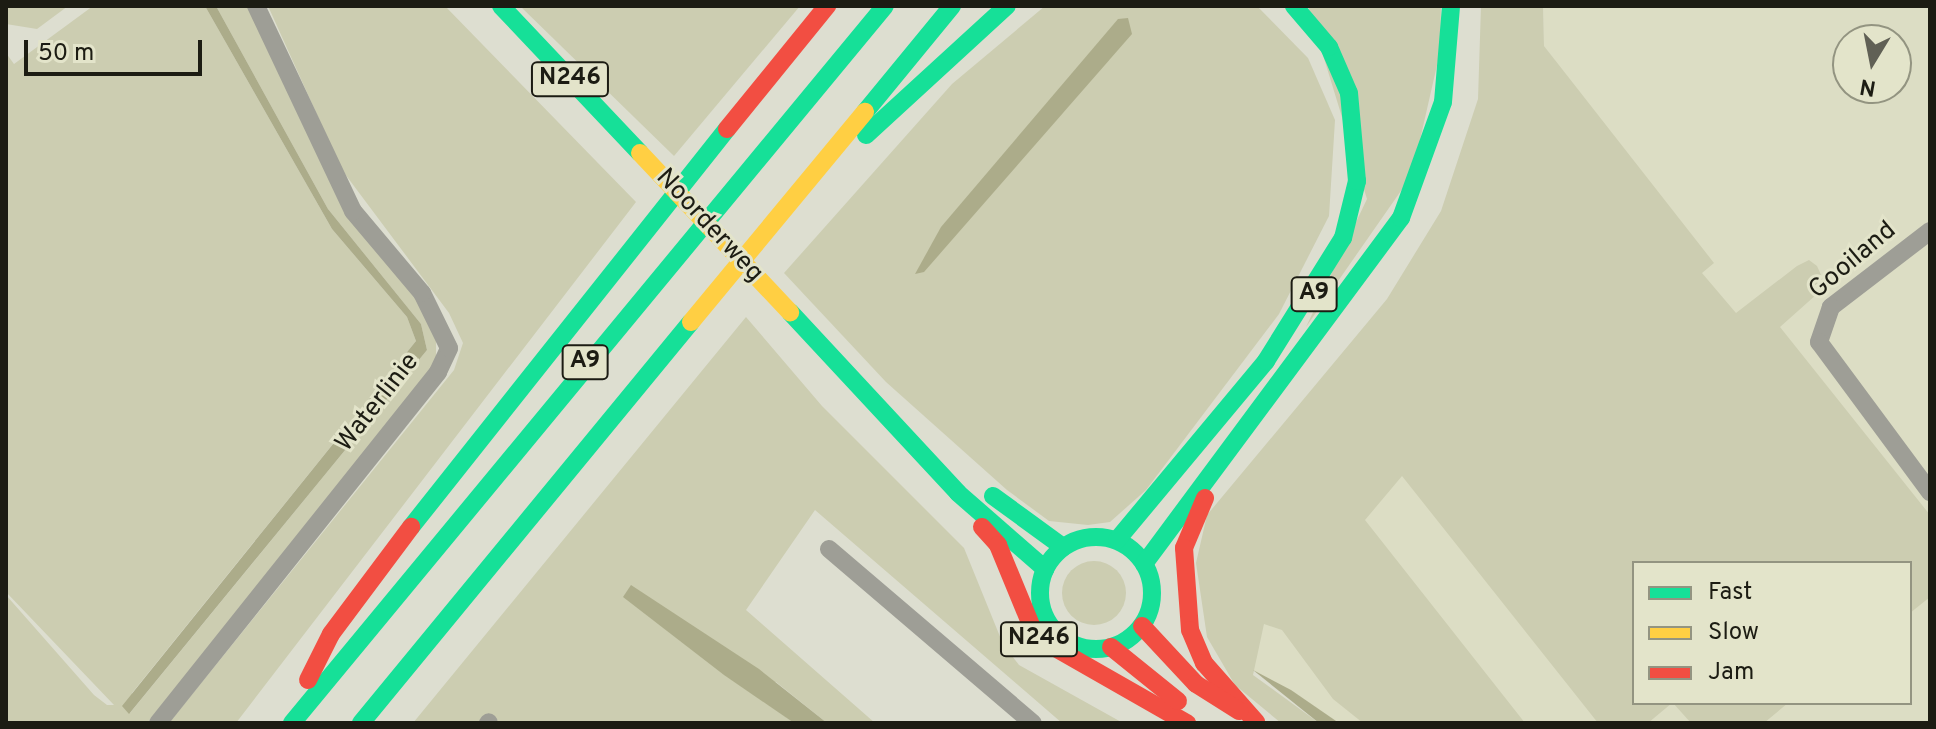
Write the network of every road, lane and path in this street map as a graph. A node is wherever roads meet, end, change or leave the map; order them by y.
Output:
1 (256, 6) edge
2 (501, 6) edge
3 (827, 6) edge
4 (885, 6) edge
5 (952, 6) edge
6 (1007, 6) edge
7 (1294, 6) edge
8 (1451, 6) edge
9 (763, 228) junction
10 (1930, 231) edge
11 (1241, 427) junction
12 (920, 444) junction
13 (1930, 492) edge
14 (958, 493) junction
15 (1117, 540) junction
16 (1063, 547) junction
17 (829, 549) dead end
18 (1144, 564) junction
19 (1045, 569) junction
20 (1142, 626) junction
21 (1111, 647) junction
22 (1257, 722) edge
23 (158, 723) edge
24 (289, 723) edge
25 (361, 723) edge
26 (1033, 723) edge
27 (1187, 723) edge
28 (1204, 723) edge

1 - 23 street, Waterlinie
2 - 12 main road, Noorderweg / N246, bridge
3 - 24 main road, A9
4 - 24 main road, A9
5 - 9 main road, A9
6 - 9 main road, A9
7 - 15 main road, A9
8 - 11 main road, A9
9 - 25 main road, A9
10 - 13 street, Gooiland
11 - 18 main road, A9
11 - 22 main road
12 - 14 main road, Noorderweg / N246
12 - 16 main road, Noorderweg / N246
14 - 19 main road, Noorderweg / N246
14 - 27 main road, Noorderweg / N246
15 - 16 main road
15 - 18 main road
16 - 19 main road
17 - 26 street
18 - 20 main road
19 - 21 main road, N246
20 - 21 main road, N246
20 - 22 main road
21 - 28 main road, N246

